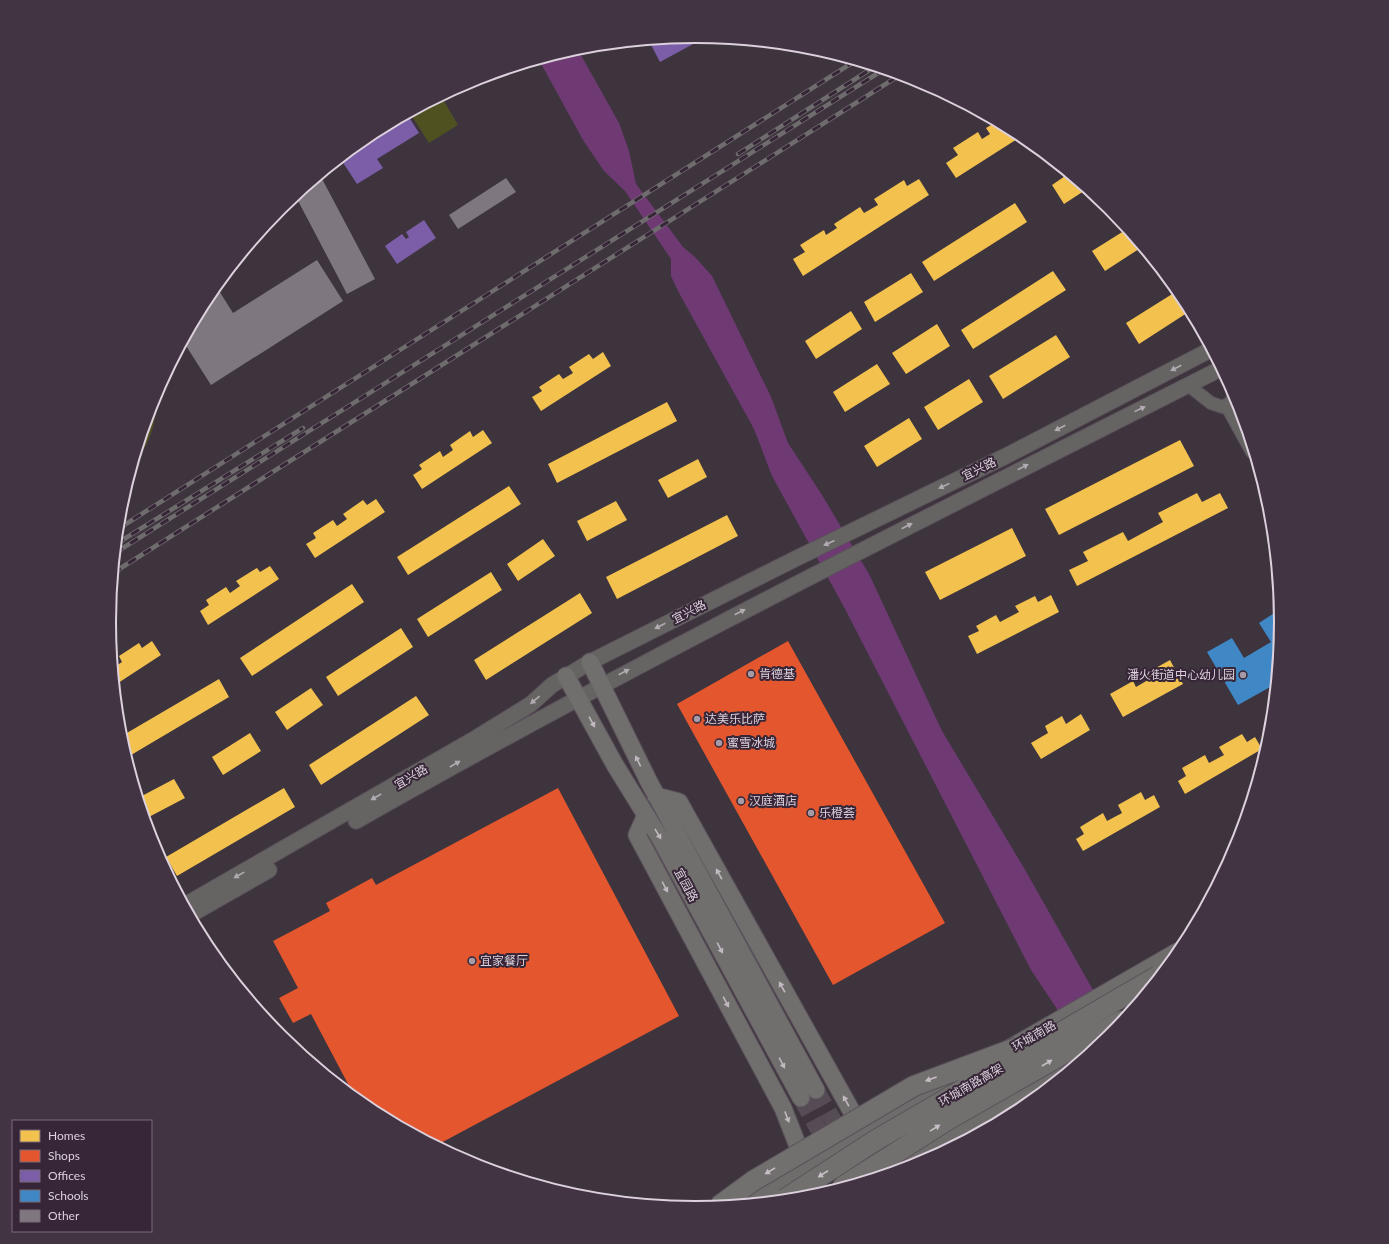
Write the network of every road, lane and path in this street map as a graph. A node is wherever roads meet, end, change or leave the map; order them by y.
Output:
1 (1206, 352) edge
2 (1216, 371) edge
3 (1188, 386) junction
4 (1230, 403) edge
5 (1226, 405) junction
6 (1243, 435) edge
7 (590, 662) junction
8 (566, 676) junction
9 (600, 685) junction
10 (577, 697) junction
11 (656, 796) junction
12 (646, 815) junction
13 (189, 903) edge
14 (194, 913) edge
15 (1164, 961) edge
16 (1147, 982) edge
17 (1073, 1027) junction
18 (1102, 1032) edge
19 (1053, 1076) edge
20 (816, 1090) tunnel mouth
21 (801, 1098) tunnel mouth
22 (865, 1135) junction
23 (903, 1162) edge
24 (806, 1167) junction
25 (855, 1178) edge
26 (797, 1192) edge
27 (777, 1195) edge
28 (761, 1197) edge
29 (727, 1200) edge

1 -> 7 street, 宜兴路
2 - 3 street, 宜兴路
3 - 5 street
9 -> 3 street, 宜兴路
4 - 5 street
5 - 6 street
7 - 8 street, 宜兴路
7 - 9 main road, 宜园路
8 - 10 main road, 宜园路
8 -> 13 street, 宜兴路
9 - 10 street, 宜兴路
11 -> 9 main road, 宜园路
10 -> 12 main road, 宜园路
14 -> 10 street, 宜兴路
11 - 20 main road, 宜园路
22 -> 11 main road
12 -> 21 main road, 宜园路
12 -> 24 main road
15 - 22 main road, 环城南路
16 - 17 highway, 环城南路高架, bridge
17 -> 26 highway, 环城南路高架, bridge
17 -> 29 highway, bridge
25 -> 18 highway, 环城南路高架, bridge
19 - 23 main road
22 - 24 main road, 环城南路
24 - 27 main road, 环城南路
24 - 28 main road

